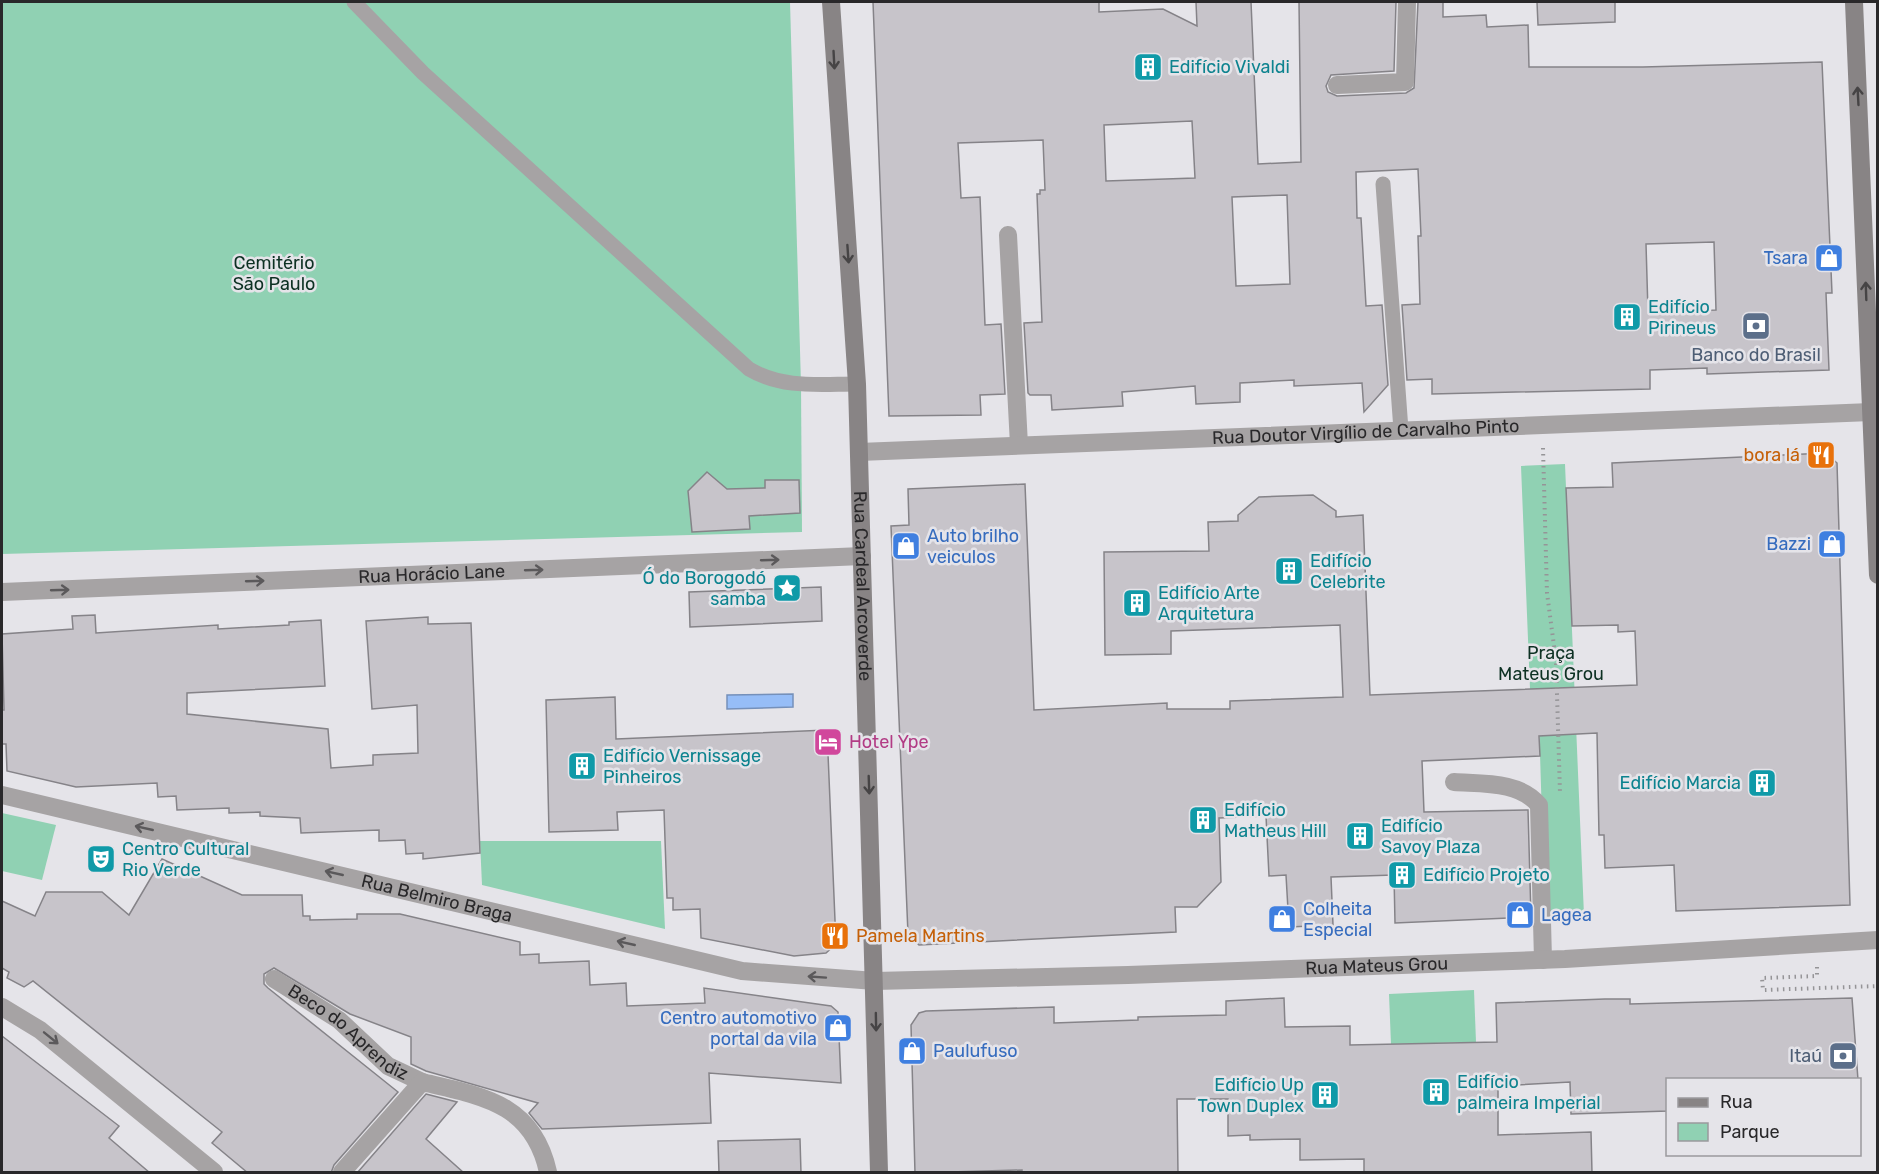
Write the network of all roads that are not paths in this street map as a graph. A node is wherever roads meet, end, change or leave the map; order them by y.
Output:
1 (354, 2) edge
2 (831, 2) edge
3 (1407, 2) edge
4 (1854, 2) edge
5 (1337, 85) dead end
6 (1383, 184) dead end
7 (1008, 235) dead end
8 (857, 384) junction
9 (1871, 412) junction
10 (1401, 430) junction
11 (1019, 445) junction
12 (859, 452) junction
13 (861, 556) junction
14 (1878, 575) edge
15 (2, 592) edge
16 (1454, 782) dead end
17 (2, 795) edge
18 (1878, 940) edge
19 (1543, 960) junction
20 (274, 979) dead end
21 (875, 981) junction
22 (2, 1007) edge
23 (422, 1082) junction
24 (214, 1173) edge
25 (342, 1173) edge
26 (548, 1173) edge
27 (879, 1173) edge

1 - 8 lane
2 -> 8 main road, Rua Cardeal Arcoverde
3 - 5 street
9 -> 4 main road
6 - 10 lane
7 - 11 street
8 - 12 main road, Rua Cardeal Arcoverde
9 - 10 street, Rua Doutor Virgílio de Carvalho Pinto
9 - 14 main road
10 - 11 street, Rua Doutor Virgílio de Carvalho Pinto
11 - 12 street, Rua Doutor Virgílio de Carvalho Pinto
12 - 13 main road, Rua Cardeal Arcoverde
15 -> 13 street, Rua Horácio Lane
13 -> 21 main road, Rua Cardeal Arcoverde
16 - 19 street
21 -> 17 street, Rua Belmiro Braga
18 - 19 street, Rua Mateus Grou
19 - 21 street, Rua Mateus Grou
20 - 23 street, Beco do Aprendiz
21 -> 27 main road, Rua Cardeal Arcoverde
22 -> 24 street
23 - 25 street, Beco do Aprendiz
23 - 26 street, Beco do Aprendiz

